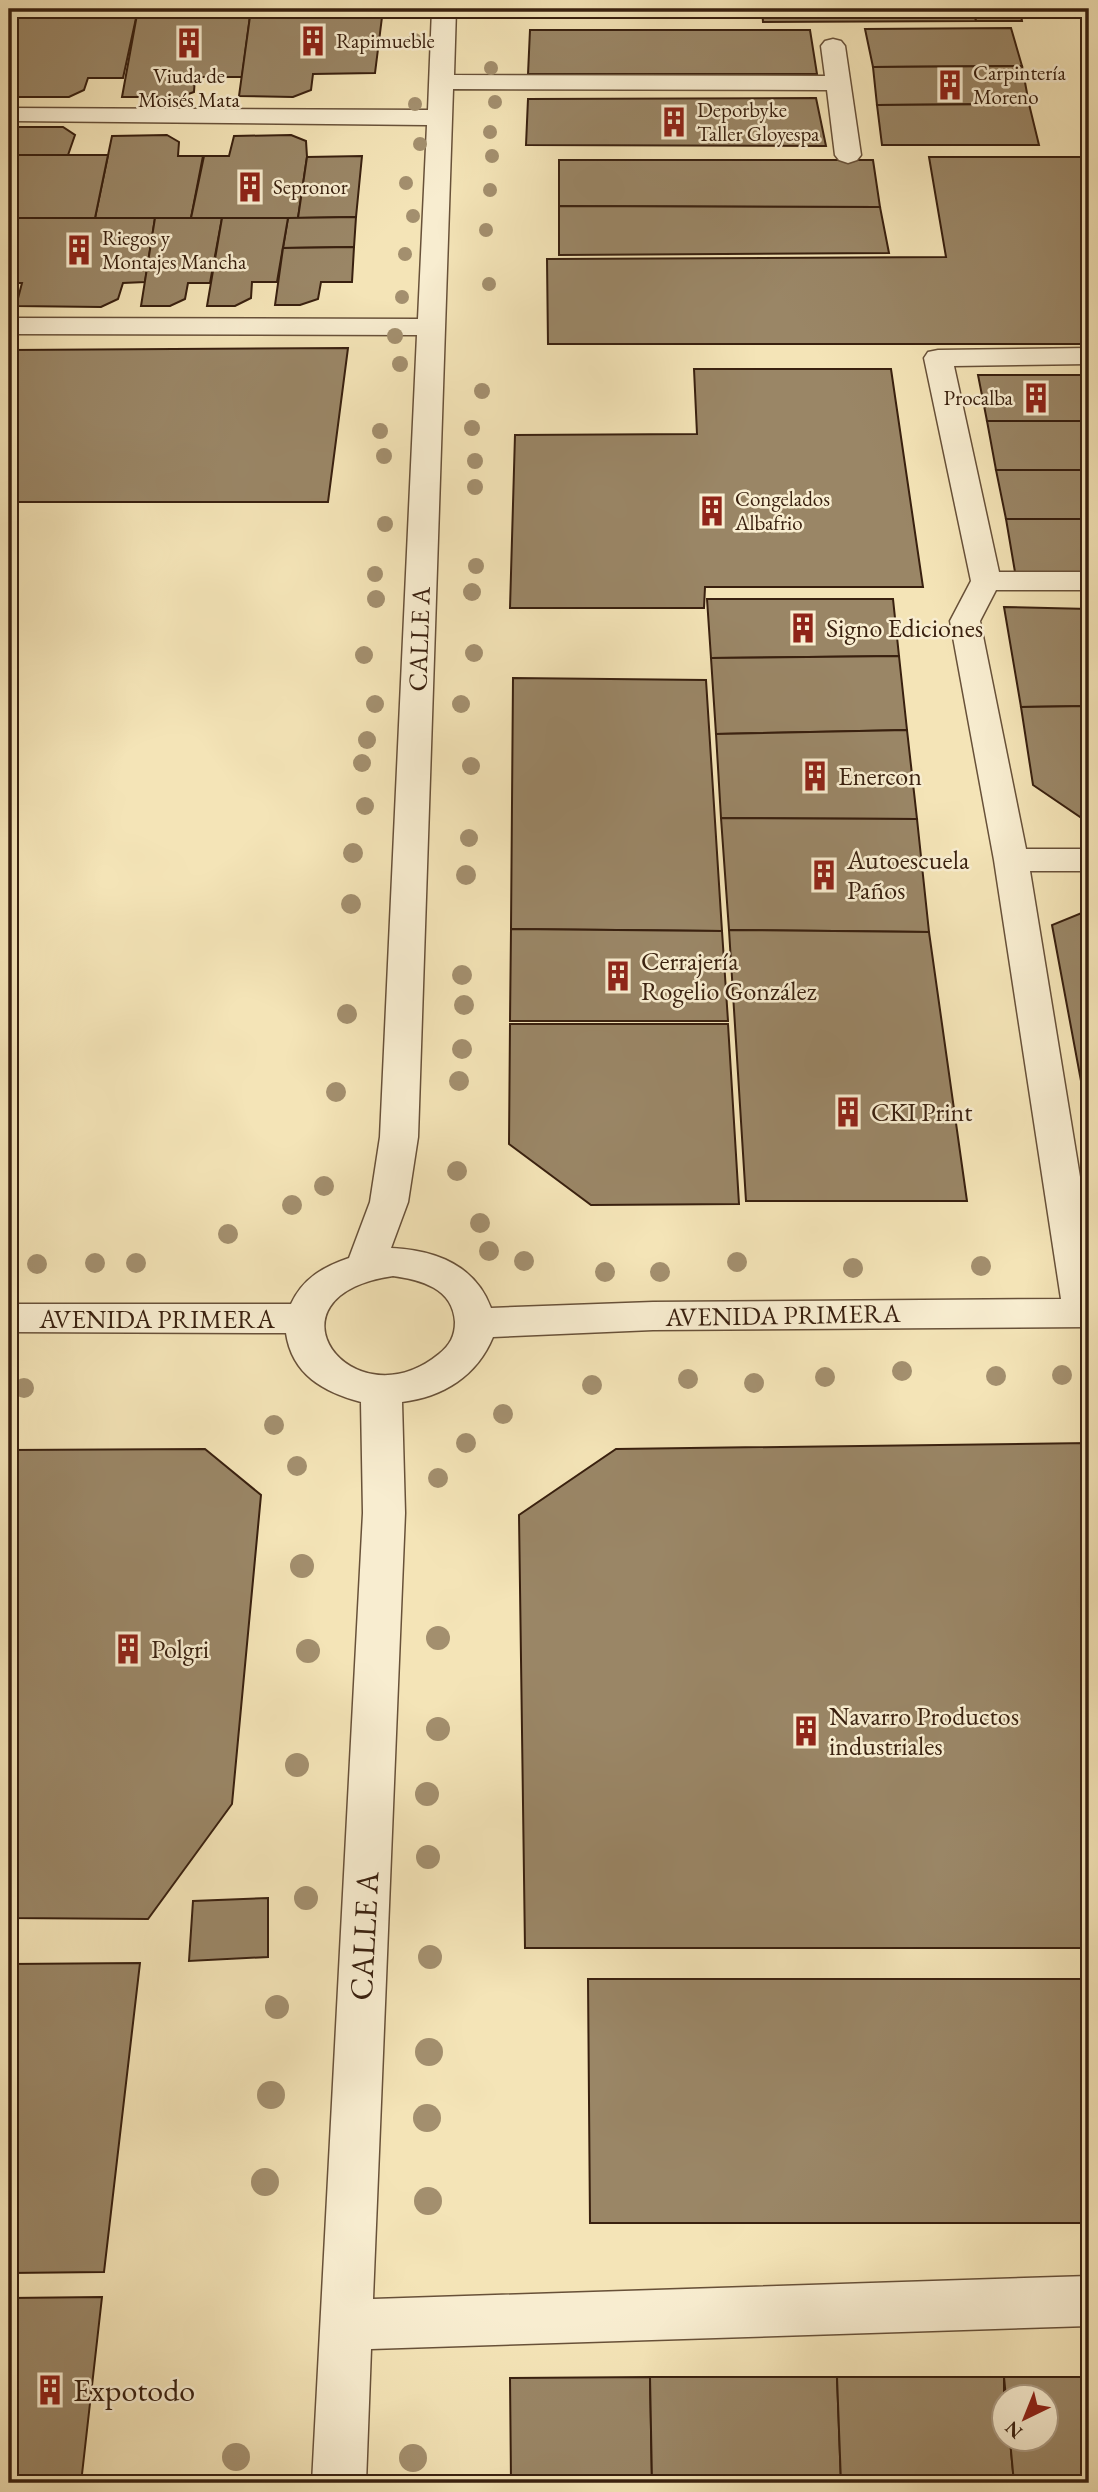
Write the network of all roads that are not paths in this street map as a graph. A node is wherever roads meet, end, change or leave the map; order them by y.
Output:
1 (444, 9) edge
2 (833, 46) dead end
3 (441, 82) junction
4 (839, 83) junction
5 (13, 114) dead end
6 (441, 118) junction
7 (848, 155) dead end
8 (9, 326) edge
9 (432, 327) junction
10 (1089, 356) edge
11 (986, 581) junction
12 (1089, 581) edge
13 (1011, 860) junction
14 (1089, 860) edge
15 (366, 1265) junction
16 (1086, 1312) edge
17 (9, 1318) edge
18 (304, 1319) junction
19 (477, 1323) junction
20 (381, 1390) junction
21 (1089, 2301) edge
22 (346, 2325) junction
23 (339, 2483) edge

1 - 3 street, CALLE A
2 - 4 street
3 - 4 street
3 - 6 street, CALLE A
4 - 7 street
5 - 6 street
6 - 9 street, CALLE A
8 - 9 street
9 - 15 street, CALLE A
10 - 11 street
11 - 12 street
11 - 13 street
13 - 14 street
13 - 16 street
15 - 18 street
15 - 19 street
16 - 19 street, AVENIDA PRIMERA
17 - 18 street, AVENIDA PRIMERA
18 - 20 street
19 - 20 street
20 - 22 street, CALLE A
21 - 22 street
22 - 23 street, CALLE A

